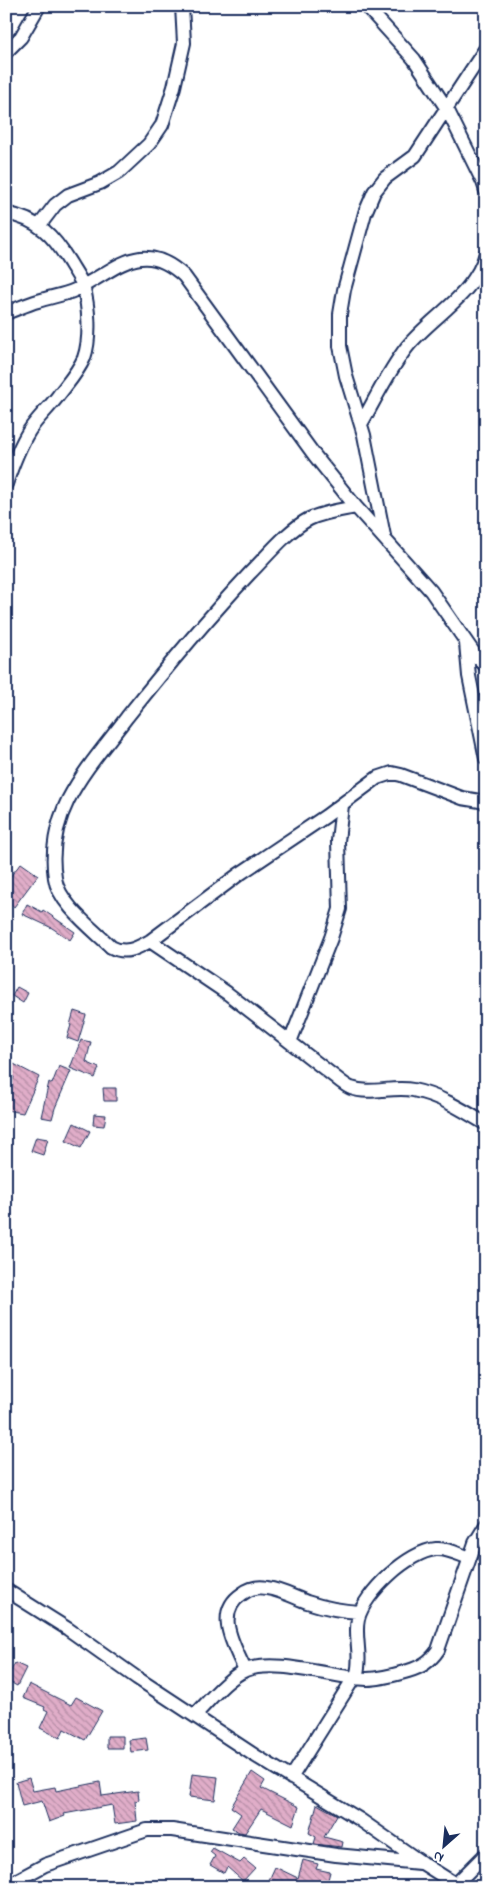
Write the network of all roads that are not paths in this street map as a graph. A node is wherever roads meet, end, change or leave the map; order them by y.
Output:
1 (39, 6) edge
2 (182, 6) edge
3 (366, 6) edge
4 (486, 48) edge
5 (6, 52) edge
6 (447, 109) junction
7 (486, 191) edge
8 (6, 213) edge
9 (39, 226) junction
10 (486, 253) edge
11 (83, 285) junction
12 (6, 313) edge
13 (361, 424) junction
14 (6, 484) edge
15 (356, 507) junction
16 (385, 538) junction
17 (466, 643) junction
18 (486, 666) edge
19 (486, 758) edge
20 (486, 802) edge
21 (342, 805) junction
22 (150, 941) junction
23 (290, 1042) junction
24 (486, 1124) edge
25 (486, 1525) edge
26 (469, 1558) junction
27 (6, 1590) edge
28 (360, 1612) junction
29 (245, 1670) junction
30 (355, 1678) junction
31 (195, 1715) junction
32 (291, 1778) junction
33 (486, 1854) edge
34 (422, 1863) junction
35 (6, 1886) edge
36 (457, 1886) edge

1 - 5 street
2 - 9 street
3 - 6 street
4 - 6 street
6 - 7 street
6 - 13 street
8 - 9 street
9 - 11 street
10 - 13 street
11 - 12 street
11 - 14 street
11 - 15 street
13 - 16 street
15 - 16 street
15 - 22 street
16 - 17 street
17 - 18 street
17 - 19 street
20 - 21 street
21 - 22 street
21 - 23 street
22 - 23 street
23 - 24 street
25 - 26 street
26 - 28 street
26 - 30 street
27 - 31 street
28 - 29 street
28 - 30 street
29 - 30 street
29 - 31 street
30 - 32 street
31 - 32 street
32 - 34 street
33 - 36 street
34 - 35 street
34 - 36 street

